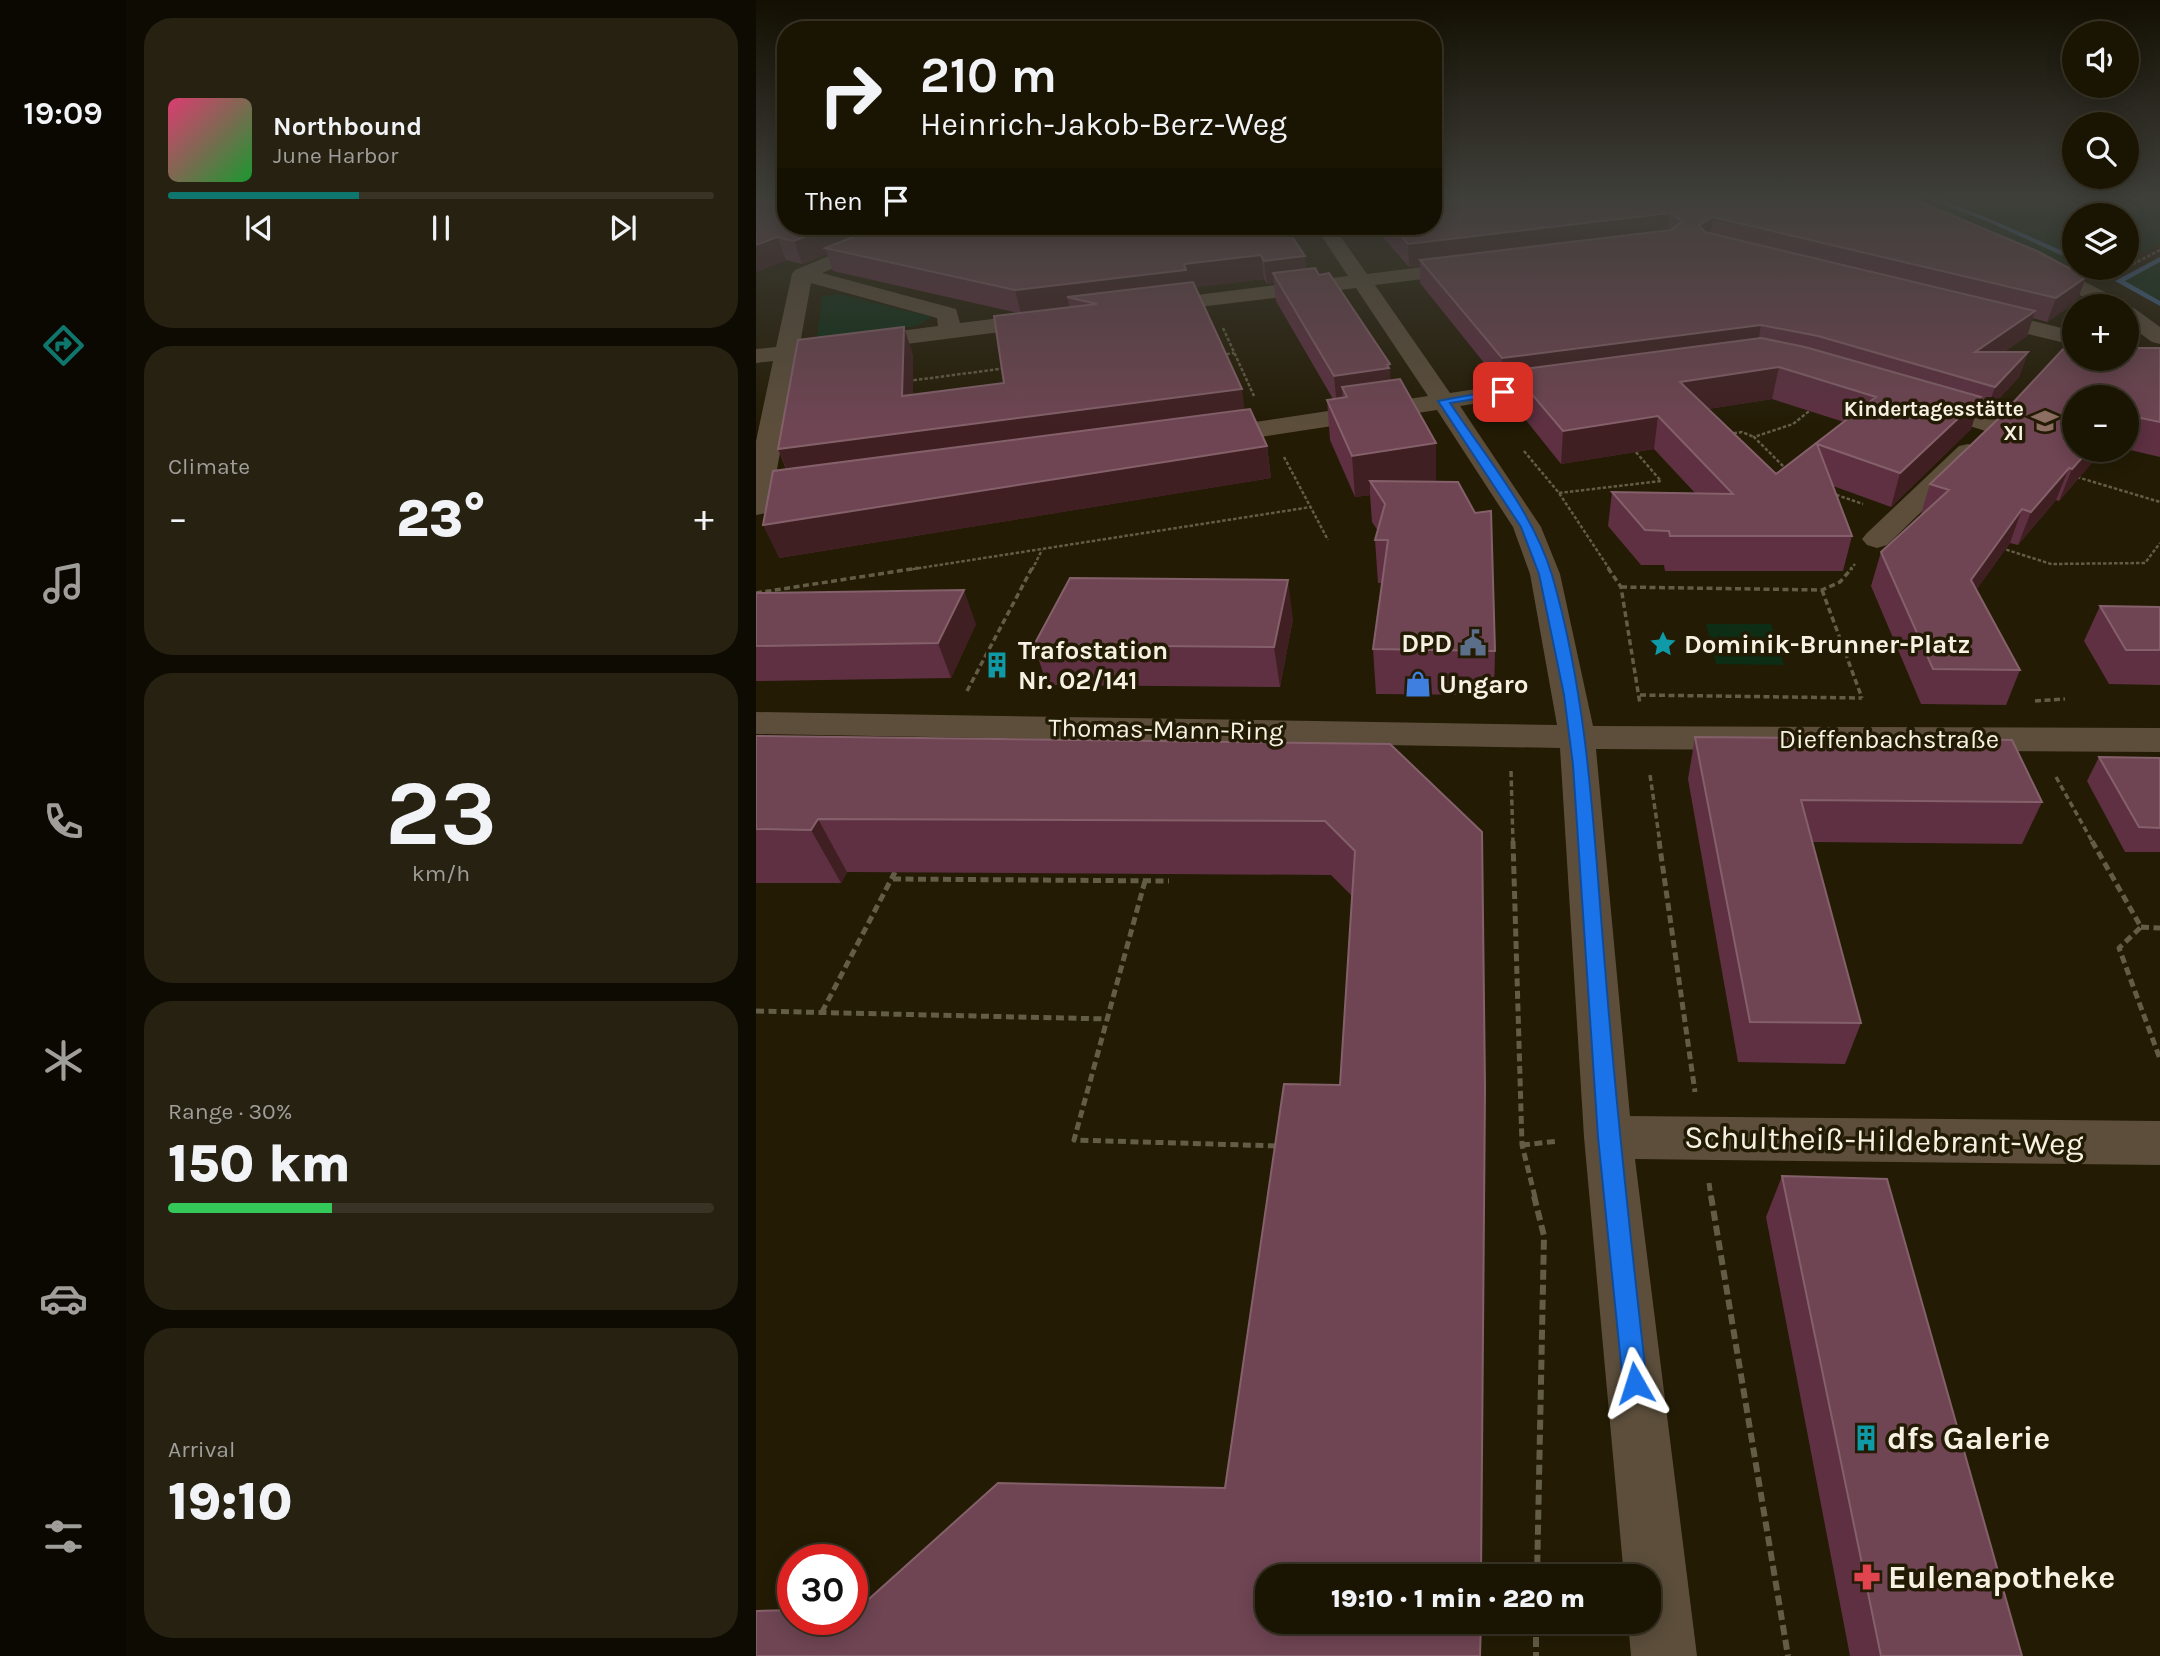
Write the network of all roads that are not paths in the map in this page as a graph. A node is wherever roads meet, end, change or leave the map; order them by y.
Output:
1 (806, 272) edge
2 (1356, 272) edge
3 (1430, 272) edge
4 (2049, 272) edge
5 (802, 274) junction
6 (1362, 281) junction
7 (2089, 294) edge
8 (1130, 309) edge
9 (1956, 310) edge
10 (1063, 318) edge
11 (2139, 322) edge
12 (949, 332) junction
13 (2160, 337) edge
14 (2062, 340) edge
15 (785, 352) junction
16 (756, 356) edge
17 (1582, 380) edge
18 (1900, 397) edge
19 (1443, 401) junction
20 (2011, 405) edge
21 (1992, 425) junction
22 (1185, 440) edge
23 (840, 485) edge
24 (757, 502) edge
25 (1877, 539) dead end
26 (756, 723) edge
27 (1577, 737) junction
28 (2160, 740) edge
29 (1608, 1137) junction
30 (2160, 1143) edge
31 (1664, 1656) edge

1 - 5 street
2 - 6 street
3 - 6 street
4 - 7 street
5 - 12 street
5 - 15 street
6 - 8 street
6 - 19 street
9 - 14 street
10 - 12 street
11 - 13 street
12 - 15 street
15 - 16 street
15 - 24 street
17 - 19 street
18 - 21 street
19 - 22 street
19 - 27 street
20 - 21 street
21 - 25 street
23 - 24 street
26 - 27 street, Thomas-Mann-Ring
27 - 28 street, Dieffenbachstraße
27 - 29 street
29 - 30 street, Schultheiß-Hildebrant-Weg
29 - 31 street

